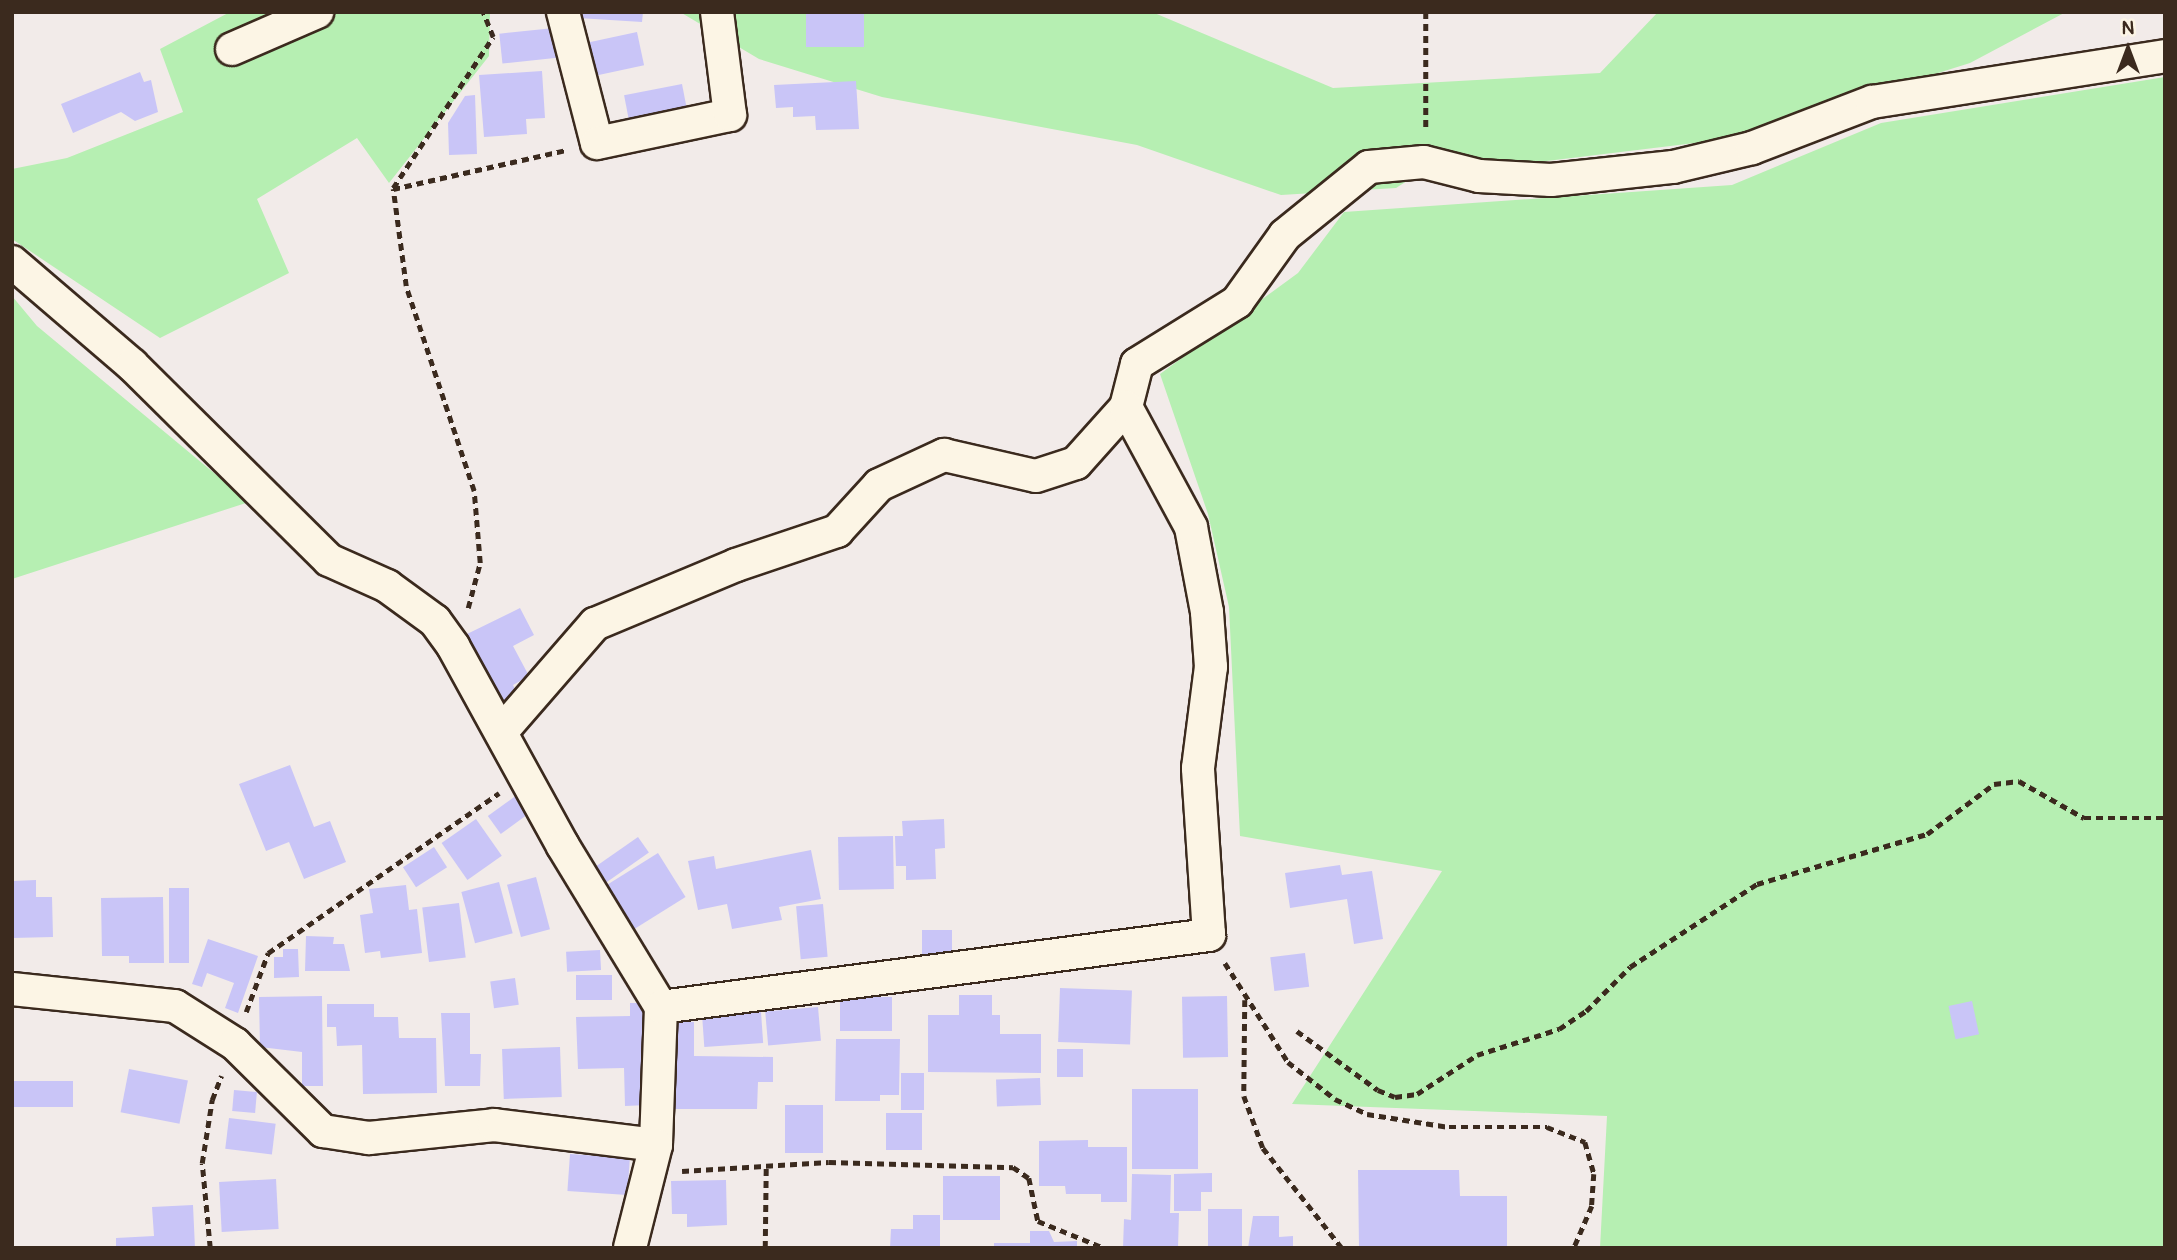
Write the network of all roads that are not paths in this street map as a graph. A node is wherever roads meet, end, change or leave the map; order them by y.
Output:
1 (317, 12) edge
2 (563, 12) edge
3 (717, 12) edge
4 (232, 50) dead end
5 (2165, 56) edge
6 (12, 262) edge
7 (1126, 407) junction
8 (502, 731) junction
9 (12, 989) edge
10 (660, 1007) junction
11 (653, 1158) junction
12 (630, 1248) edge

1 - 4 street
2 - 3 street
5 - 7 street
6 - 8 street
7 - 8 street
7 - 10 street
8 - 10 street
9 - 11 street
10 - 11 street
11 - 12 street

